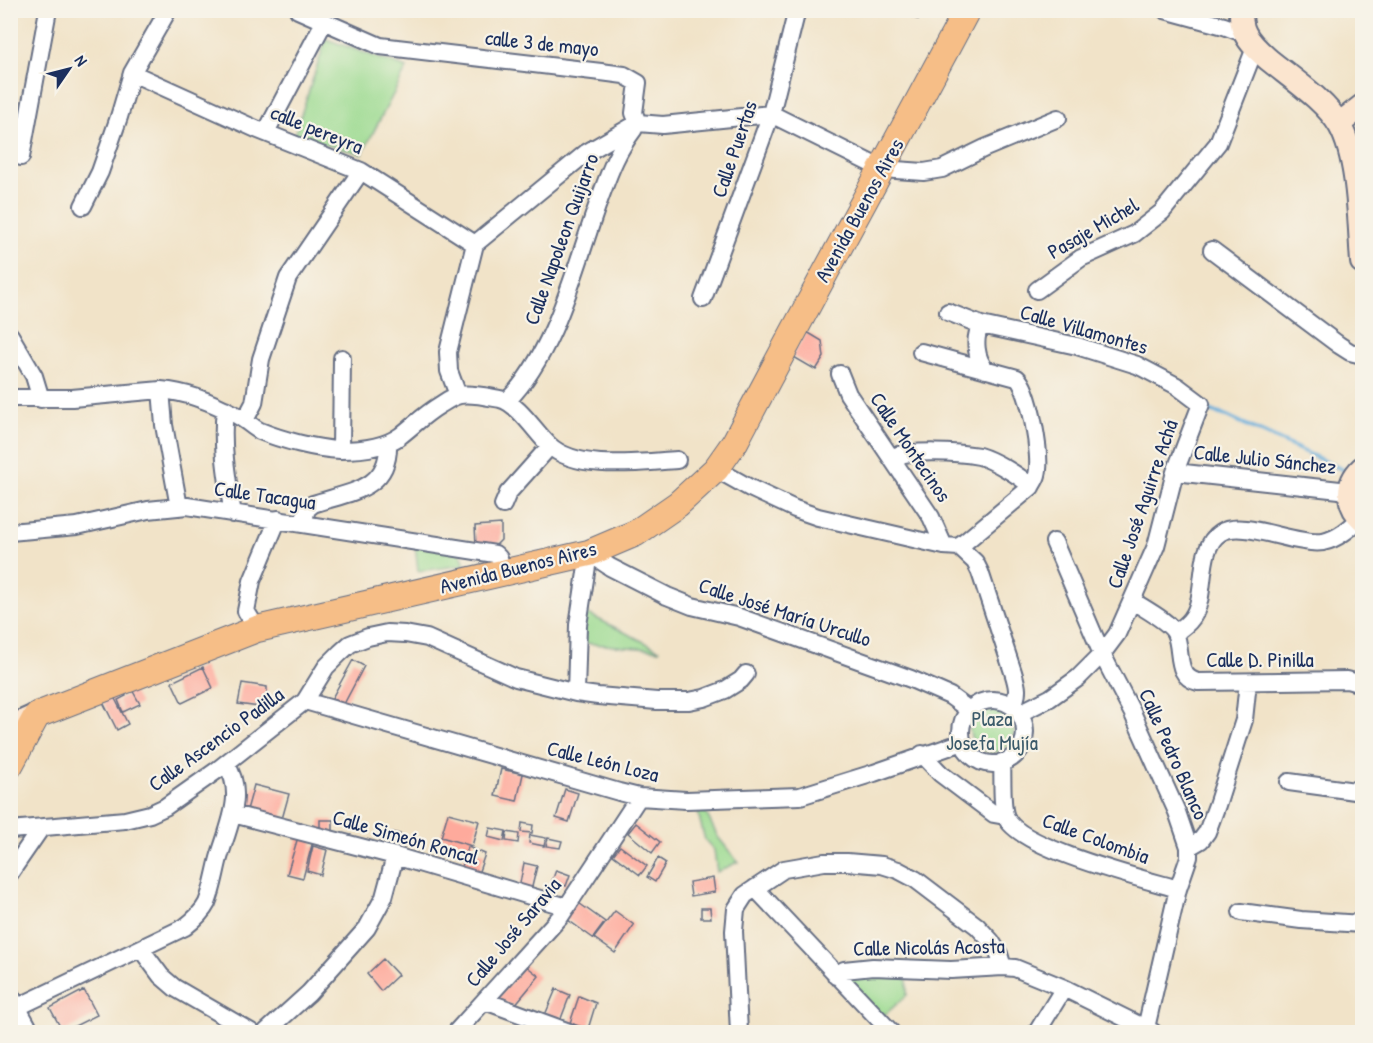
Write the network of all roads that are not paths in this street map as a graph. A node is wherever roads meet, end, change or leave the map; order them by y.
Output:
1 (48, 10) edge
2 (298, 10) edge
3 (797, 10) edge
4 (918, 10) edge
5 (938, 10) edge
6 (967, 10) edge
7 (1165, 10) edge
8 (1241, 10) edge
9 (165, 11) edge
10 (324, 22) junction
11 (1250, 41) junction
12 (132, 73) junction
13 (1362, 106) edge
14 (771, 114) junction
15 (1058, 118) dead end
16 (638, 123) junction
17 (1339, 124) junction
18 (266, 132) junction
19 (16, 154) edge
20 (882, 169) junction
21 (361, 171) junction
22 (83, 206) dead end
23 (475, 244) junction
24 (1212, 250) dead end
25 (1362, 262) edge
26 (1037, 290) dead end
27 (703, 299) dead end
28 (948, 312) dead end
29 (981, 325) junction
30 (10, 334) edge
31 (921, 352) dead end
32 (1362, 355) edge
33 (342, 358) dead end
34 (986, 370) junction
35 (840, 374) dead end
36 (161, 390) junction
37 (458, 395) junction
38 (10, 398) edge
39 (41, 399) junction
40 (507, 401) junction
41 (1201, 404) joint
42 (225, 409) junction
43 (245, 420) junction
44 (388, 443) junction
45 (550, 446) junction
46 (341, 450) junction
47 (891, 457) junction
48 (677, 459) dead end
49 (1362, 467) edge
50 (716, 469) junction
51 (1175, 472) junction
52 (1030, 487) junction
53 (1350, 491) junction
54 (503, 505) dead end
55 (179, 507) junction
56 (233, 514) junction
57 (278, 519) junction
58 (1362, 519) edge
59 (303, 524) junction
60 (11, 529) edge
61 (1054, 542) dead end
62 (952, 547) junction
63 (589, 552) junction
64 (503, 571) junction
65 (1133, 601) junction
66 (257, 629) junction
67 (1174, 633) junction
68 (1102, 654) junction
69 (746, 674) dead end
70 (1248, 682) junction
71 (1362, 684) edge
72 (576, 693) junction
73 (305, 701) junction
74 (969, 710) junction
75 (1016, 710) junction
76 (37, 715) junction
77 (10, 727) edge
78 (963, 742) junction
79 (922, 754) junction
80 (1002, 762) junction
81 (226, 764) junction
82 (10, 765) edge
83 (1289, 782) dead end
84 (1362, 792) edge
85 (639, 797) junction
86 (233, 814) junction
87 (1005, 816) junction
88 (41, 828) junction
89 (10, 830) edge
90 (1189, 847) junction
91 (395, 856) junction
92 (10, 873) edge
93 (755, 888) junction
94 (1178, 889) junction
95 (567, 907) junction
96 (1241, 912) dead end
97 (1362, 924) edge
98 (141, 949) junction
99 (1003, 967) junction
100 (836, 976) junction
101 (1064, 988) junction
102 (14, 1000) edge
103 (485, 1001) junction
104 (1150, 1030) edge
105 (31, 1032) edge
106 (251, 1032) edge
107 (266, 1032) edge
108 (456, 1032) edge
109 (569, 1032) edge
110 (739, 1032) edge
111 (891, 1032) edge
112 (1037, 1032) edge

1 - 19 street
2 - 10 street, calle 3 de mayo
3 - 14 street, Calle Puertas
4 - 5 street
6 - 20 main road, Avenida Buenos Aires
7 - 11 street
8 - 11 main road
9 - 12 street
10 - 16 street, calle 3 de mayo
10 - 18 street
11 - 17 main road
11 - 26 street, Pasaje Michel
12 - 18 street, calle pereyra
12 - 22 street
13 - 17 main road
14 - 16 street
14 - 20 street
14 - 27 street, Calle Puertas
15 - 20 street
16 - 23 street
16 - 40 street, Calle Napoleon Quijarro
17 - 25 main road
18 - 21 street, calle pereyra
20 - 50 main road, Avenida Buenos Aires
21 - 23 street, calle pereyra
21 - 43 street
23 - 37 street
24 - 32 street
28 - 29 street, Calle Villamontes
29 - 34 street
29 - 41 street, Calle Villamontes
30 - 39 street
31 - 34 street
33 - 46 street
34 - 52 street
35 - 47 street, Calle Montecinos
36 - 39 street
36 - 42 street
36 - 55 street
37 - 40 street
37 - 44 street
38 - 39 street
40 - 45 street
41 - 51 street, Calle José Aguirre Achá
42 - 43 street
42 - 56 street
43 - 46 street
44 - 46 street
44 - 59 street
45 - 48 street
45 - 54 street
47 - 52 street
47 - 62 street, Calle Montecinos
49 - 53 main road
50 - 62 street
50 - 63 main road, Avenida Buenos Aires
51 - 53 street, Calle Julio Sánchez
51 - 65 street, Calle José Aguirre Achá
52 - 62 street
53 - 58 main road
55 - 56 street, Calle Tacagua
55 - 60 street, Calle Tacagua
56 - 57 street, Calle Tacagua
57 - 59 street, Calle Tacagua
57 - 66 street
58 - 67 street
59 - 64 street, Calle Tacagua
61 - 68 street, Calle Pedro Blanco
62 - 75 street, Calle Montecinos
63 - 64 main road, Avenida Buenos Aires
63 - 72 street
63 - 74 street, Calle José María Urcullo
64 - 66 main road, Avenida Buenos Aires
65 - 67 street
65 - 68 street, Calle José Aguirre Achá
66 - 76 main road, Avenida Buenos Aires
67 - 70 street, Calle D. Pinilla
68 - 75 street, Calle José Aguirre Achá
68 - 90 street, Calle Pedro Blanco
69 - 72 street, Calle Ascencio Padilla
70 - 71 street, Calle D. Pinilla
70 - 90 street
72 - 73 street, Calle Ascencio Padilla
73 - 81 street, Calle Ascencio Padilla
73 - 85 street, Calle León Loza
74 - 75 street
74 - 78 street
75 - 80 street
76 - 77 main road, Avenida Buenos Aires
76 - 82 main road
78 - 79 street, Calle León Loza
78 - 80 street
79 - 85 street, Calle León Loza
79 - 87 street, Calle Colombia
80 - 87 street
81 - 86 street
81 - 88 street, Calle Ascencio Padilla
83 - 84 street
85 - 95 street, Calle José Saravia
86 - 91 street, Calle Simeón Roncal
86 - 98 street
87 - 94 street, Calle Colombia
88 - 89 street, Calle Ascencio Padilla
88 - 92 street
90 - 94 street, Calle Pedro Blanco
91 - 95 street, Calle Simeón Roncal
91 - 107 street
93 - 99 street
93 - 100 street
93 - 110 street
94 - 104 street, Calle Pedro Blanco
95 - 103 street, Calle José Saravia
96 - 97 street
98 - 102 street
98 - 106 street
99 - 100 street, Calle Nicolás Acosta
99 - 101 street, Calle Nicolás Acosta
100 - 111 street
101 - 104 street, Calle Nicolás Acosta
101 - 112 street
102 - 105 street
103 - 108 street, Calle José Saravia
103 - 109 street

